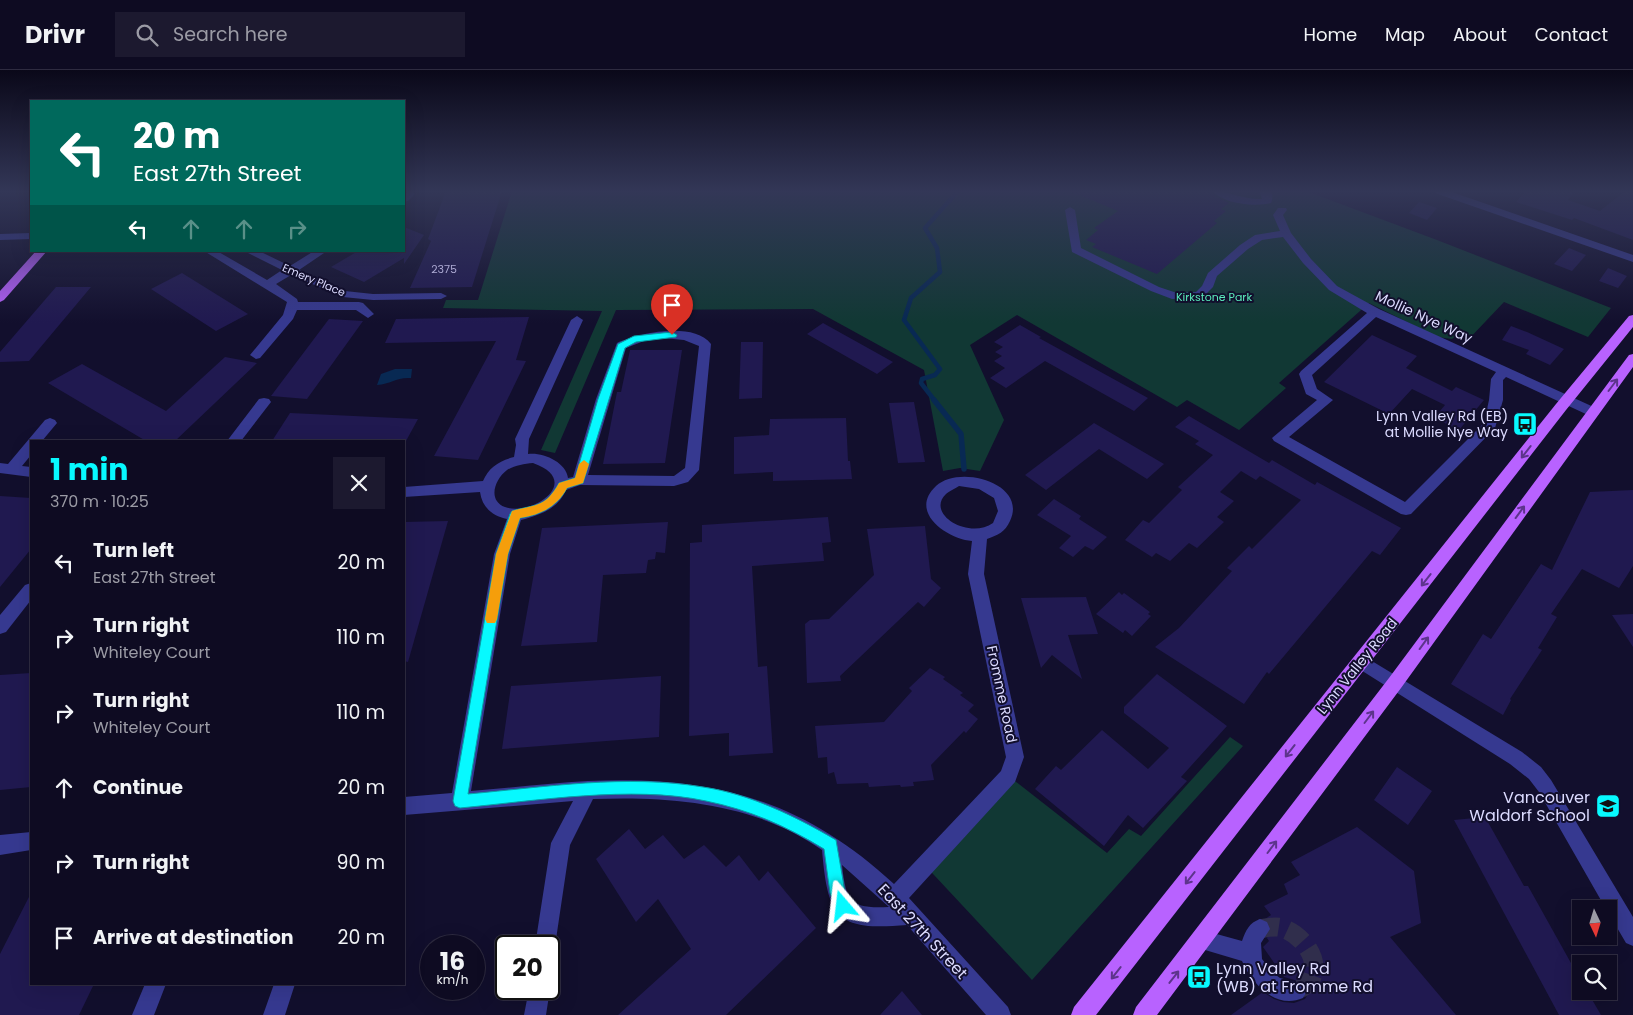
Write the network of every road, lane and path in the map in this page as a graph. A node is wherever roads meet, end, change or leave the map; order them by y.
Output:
1 (1074, 235) edge
2 (1272, 235) edge
3 (1288, 235) edge
4 (1565, 235) edge
5 (30, 236) edge
6 (0, 237) edge
7 (41, 252) edge
8 (211, 252) edge
9 (251, 252) edge
10 (320, 252) edge
11 (1633, 259) edge
12 (290, 270) junction
13 (268, 284) junction
14 (441, 296) dead end
15 (0, 298) edge
16 (291, 306) junction
17 (1375, 312) junction
18 (368, 314) dead end
19 (1633, 318) edge
20 (577, 320) dead end
21 (256, 355) dead end
22 (1633, 358) edge
23 (1504, 371) junction
24 (1567, 400) junction
25 (264, 402) dead end
26 (1593, 412) junction
27 (50, 423) dead end
28 (36, 440) edge
29 (235, 440) edge
30 (30, 447) edge
31 (520, 460) junction
32 (6, 469) edge
33 (30, 472) edge
34 (579, 480) junction
35 (486, 486) junction
36 (562, 486) junction
37 (405, 492) edge
38 (516, 514) junction
39 (980, 535) junction
40 (30, 590) edge
41 (0, 627) edge
42 (1362, 662) junction
43 (1395, 683) junction
44 (588, 790) junction
45 (460, 801) junction
46 (405, 806) edge
47 (30, 841) edge
48 (0, 844) edge
49 (831, 845) junction
50 (895, 898) junction
51 (911, 915) junction
52 (1260, 929) dead end
53 (547, 935) edge
54 (1633, 936) edge
55 (1202, 940) junction
56 (1250, 954) junction
57 (155, 985) edge
58 (284, 985) edge
59 (1296, 991) dead end
60 (537, 1000) edge
61 (143, 1015) edge
62 (274, 1015) edge
63 (535, 1015) edge
64 (1000, 1015) edge
65 (1082, 1015) edge
66 (1144, 1015) edge

1 - 2 street
3 - 17 street, Mollie Nye Way
4 - 11 street
5 - 6 street
7 - 15 main road
8 - 13 street
9 - 12 street, Emery Place
10 - 12 street
12 - 13 street
12 - 14 street, Emery Place
13 - 16 street
16 - 18 street
16 - 21 street
17 - 23 street, Mollie Nye Way
17 - 23 street
19 - 24 main road, Lynn Valley Road
20 - 31 street
26 -> 22 main road
23 - 24 street, Mollie Nye Way
24 - 26 street, Mollie Nye Way
24 -> 42 main road, Lynn Valley Road
25 - 29 street
43 -> 26 main road
27 - 28 street
30 - 32 street
31 - 35 street
31 - 36 street
32 - 33 street
34 - 34 street
34 - 36 street
35 - 37 street
35 - 38 street
36 - 38 street
38 - 45 street
39 - 39 street
39 - 50 street, Fromme Road
40 - 41 street
42 - 43 street
42 -> 65 main road, Lynn Valley Road
43 - 54 street
55 -> 43 main road
44 - 45 street, East 27th Street
44 - 49 street, East 27th Street
44 - 53 street
45 - 46 street, East 27th Street
47 - 48 street
49 - 50 street, East 27th Street
49 - 51 street
50 - 51 street, East 27th Street
51 - 64 street, East 27th Street
52 - 56 street
55 - 56 street
66 -> 55 main road
56 - 59 street
57 - 61 street
58 - 62 street
60 - 63 street

